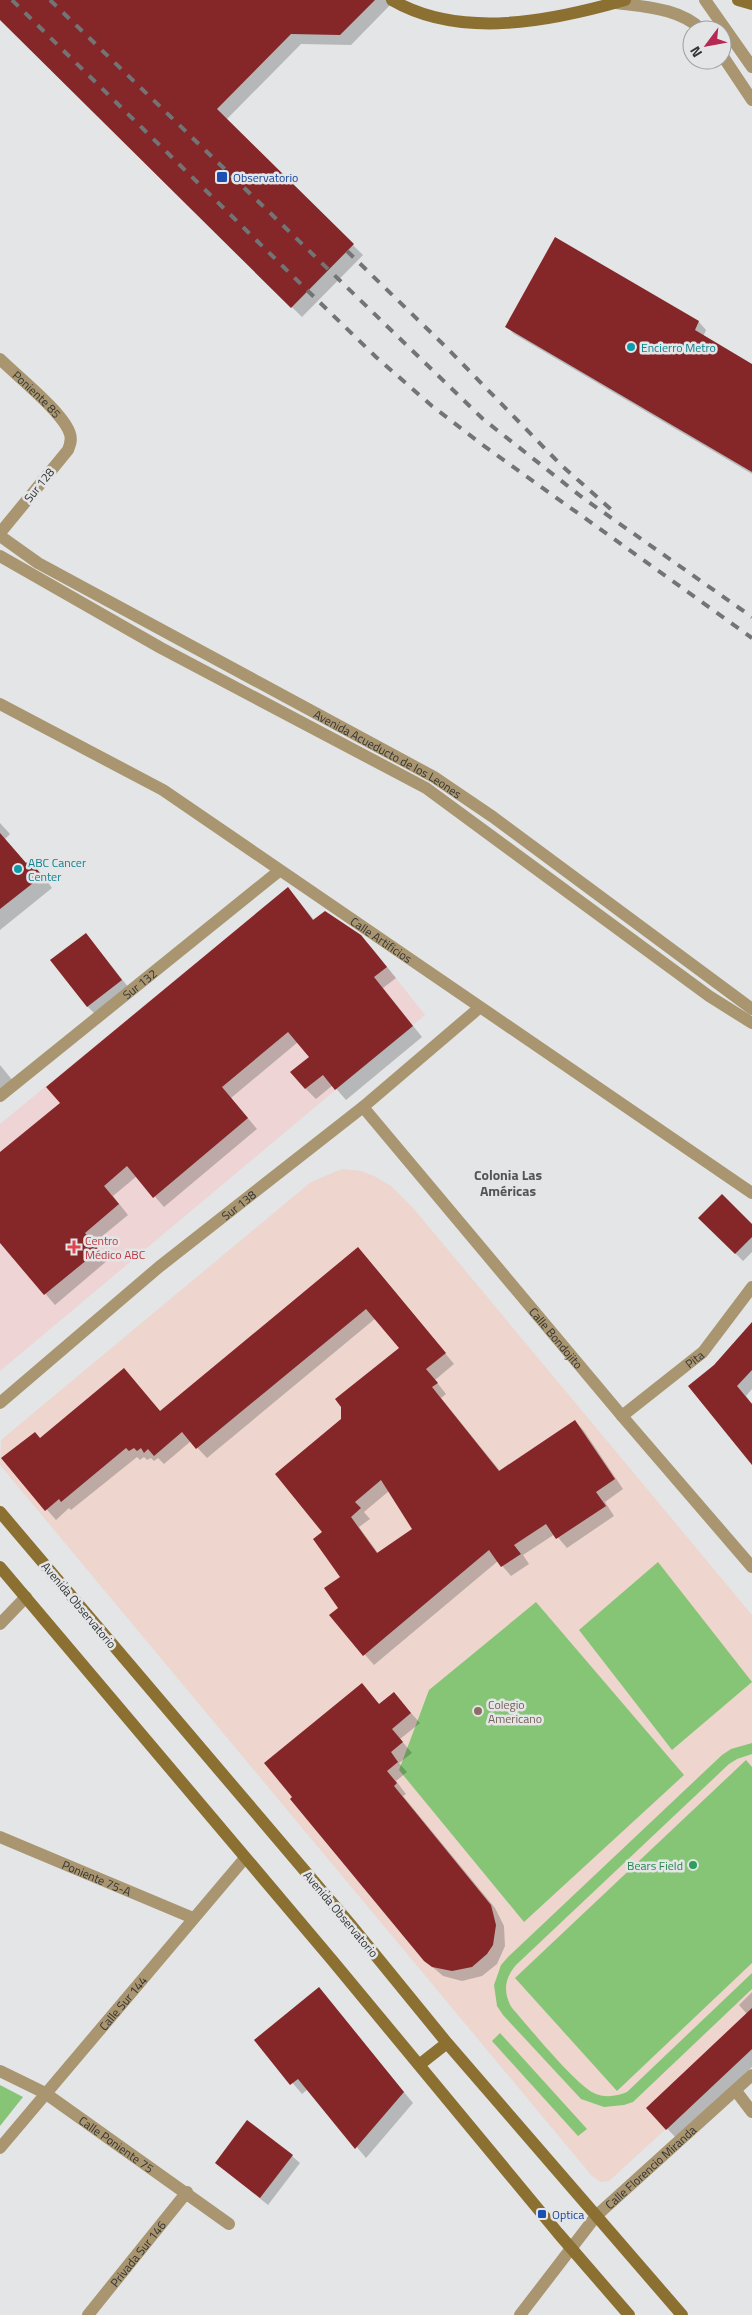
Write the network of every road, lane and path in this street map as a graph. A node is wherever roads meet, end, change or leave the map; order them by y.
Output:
1 (392, 0) edge
2 (705, 0) edge
3 (738, 0) edge
4 (620, 1) edge
5 (752, 4) edge
6 (689, 20) edge
7 (752, 67) edge
8 (732, 70) edge
9 (752, 100) edge
10 (0, 359) edge
11 (70, 434) joint
12 (0, 534) edge
13 (0, 556) edge
14 (0, 704) edge
15 (279, 871) junction
16 (479, 1008) junction
17 (752, 1009) edge
18 (752, 1023) edge
19 (0, 1096) edge
20 (363, 1108) junction
21 (752, 1193) edge
22 (752, 1286) edge
23 (0, 1403) edge
24 (622, 1416) junction
25 (0, 1512) edge
26 (0, 1566) edge
27 (752, 1567) edge
28 (26, 1597) junction
29 (0, 1624) edge
30 (0, 1837) edge
31 (245, 1858) junction
32 (193, 1918) junction
33 (447, 2042) junction
34 (419, 2065) junction
35 (0, 2071) edge
36 (752, 2075) edge
37 (736, 2092) junction
38 (45, 2093) junction
39 (752, 2112) edge
40 (0, 2148) edge
41 (186, 2192) junction
42 (596, 2216) junction
43 (229, 2224) dead end
44 (572, 2250) junction
45 (88, 2315) edge
46 (520, 2315) edge
47 (629, 2315) edge
48 (682, 2315) edge

1 - 4 main road
2 - 7 street
3 - 5 main road
4 - 6 street
8 - 9 street
10 - 11 street, Poniente 85
11 - 12 street, Sur 128
12 - 17 street, Avenida Acueducto de los Leones
13 - 18 street, Avenida Acueducto de los Leones
14 - 15 street, Calle Artificios
15 - 16 street, Calle Artificios
15 - 19 street, Sur 132
16 - 20 street, Sur 138
16 - 21 street, Calle Artificios
20 - 23 street, Sur 138
20 - 24 street, Calle Bondojito
22 - 24 street, Pita
24 - 27 street, Calle Bondojito
25 - 33 main road, Avenida Observatorio
26 - 28 main road
28 - 29 street
28 - 31 main road
30 - 32 street, Poniente 75-A
31 - 32 street, Calle Sur 144
31 - 34 main road
32 - 38 street, Calle Sur 144
33 - 34 main road
33 - 42 main road, Avenida Observatorio
34 - 44 main road
35 - 38 street, Calle Poniente 75
36 - 37 street, Calle Florencio Miranda
37 - 39 street
37 - 42 street, Calle Florencio Miranda
38 - 40 street, Calle Sur 144
38 - 41 street, Calle Poniente 75
41 - 43 street, Calle Poniente 75
41 - 45 street, Privada Sur 146
42 - 44 street, Calle Florencio Miranda
42 - 48 main road, Avenida Observatorio
44 - 46 street, Calle Florencio Miranda
44 - 47 main road

